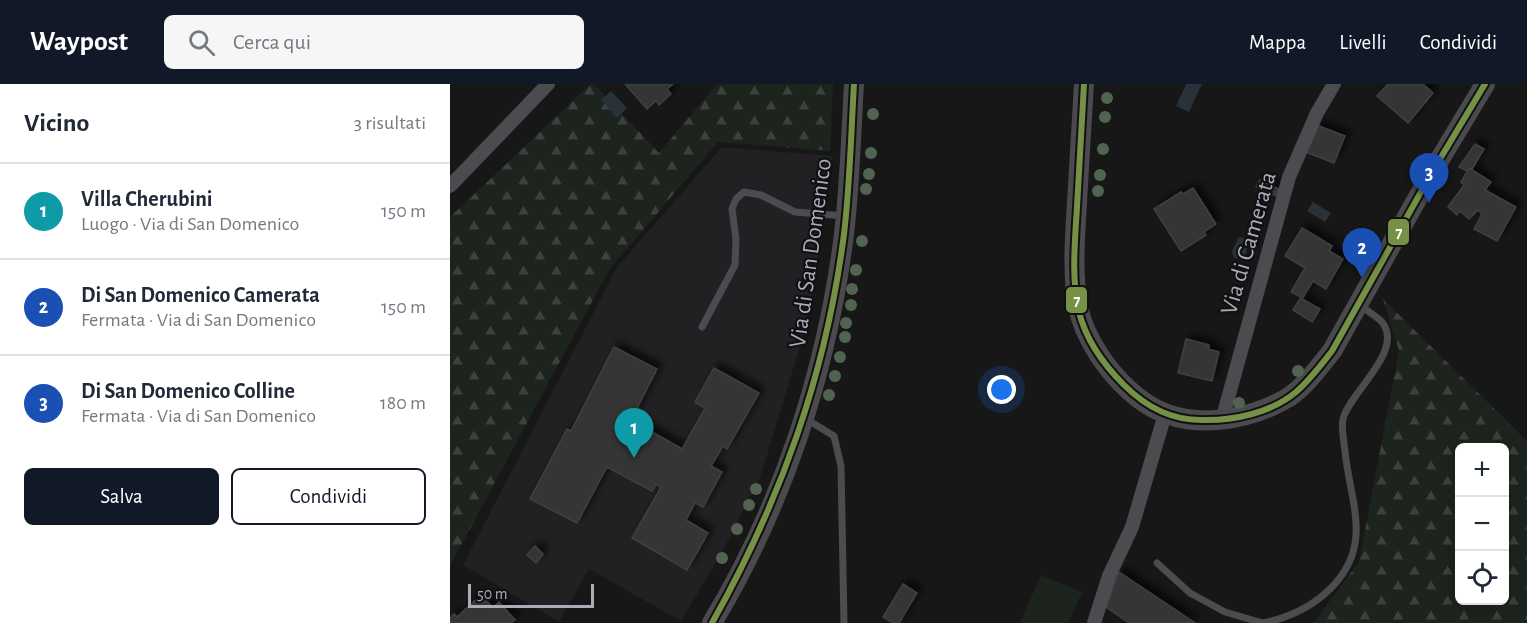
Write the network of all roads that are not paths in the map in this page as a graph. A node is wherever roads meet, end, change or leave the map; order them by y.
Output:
1 (548, 84) edge
2 (854, 84) edge
3 (1084, 84) edge
4 (1334, 84) edge
5 (1485, 84) edge
6 (450, 186) edge
7 (845, 216) junction
8 (1359, 304) junction
9 (702, 327) dead end
10 (1165, 414) junction
11 (803, 418) junction
12 (1222, 420) junction
13 (1157, 563) dead end
14 (712, 623) edge
15 (844, 623) edge
16 (1094, 623) edge
17 (1263, 623) edge

1 - 6 street
2 - 7 main road, Via di San Domenico
3 - 10 main road
4 - 12 street, Via di Camerata
5 - 8 main road
7 - 9 lane
7 - 11 main road, Via di San Domenico
8 - 12 main road
8 - 17 lane
10 - 12 main road
10 - 16 street
11 - 14 main road, Via di San Domenico
11 - 15 lane
13 - 17 lane

